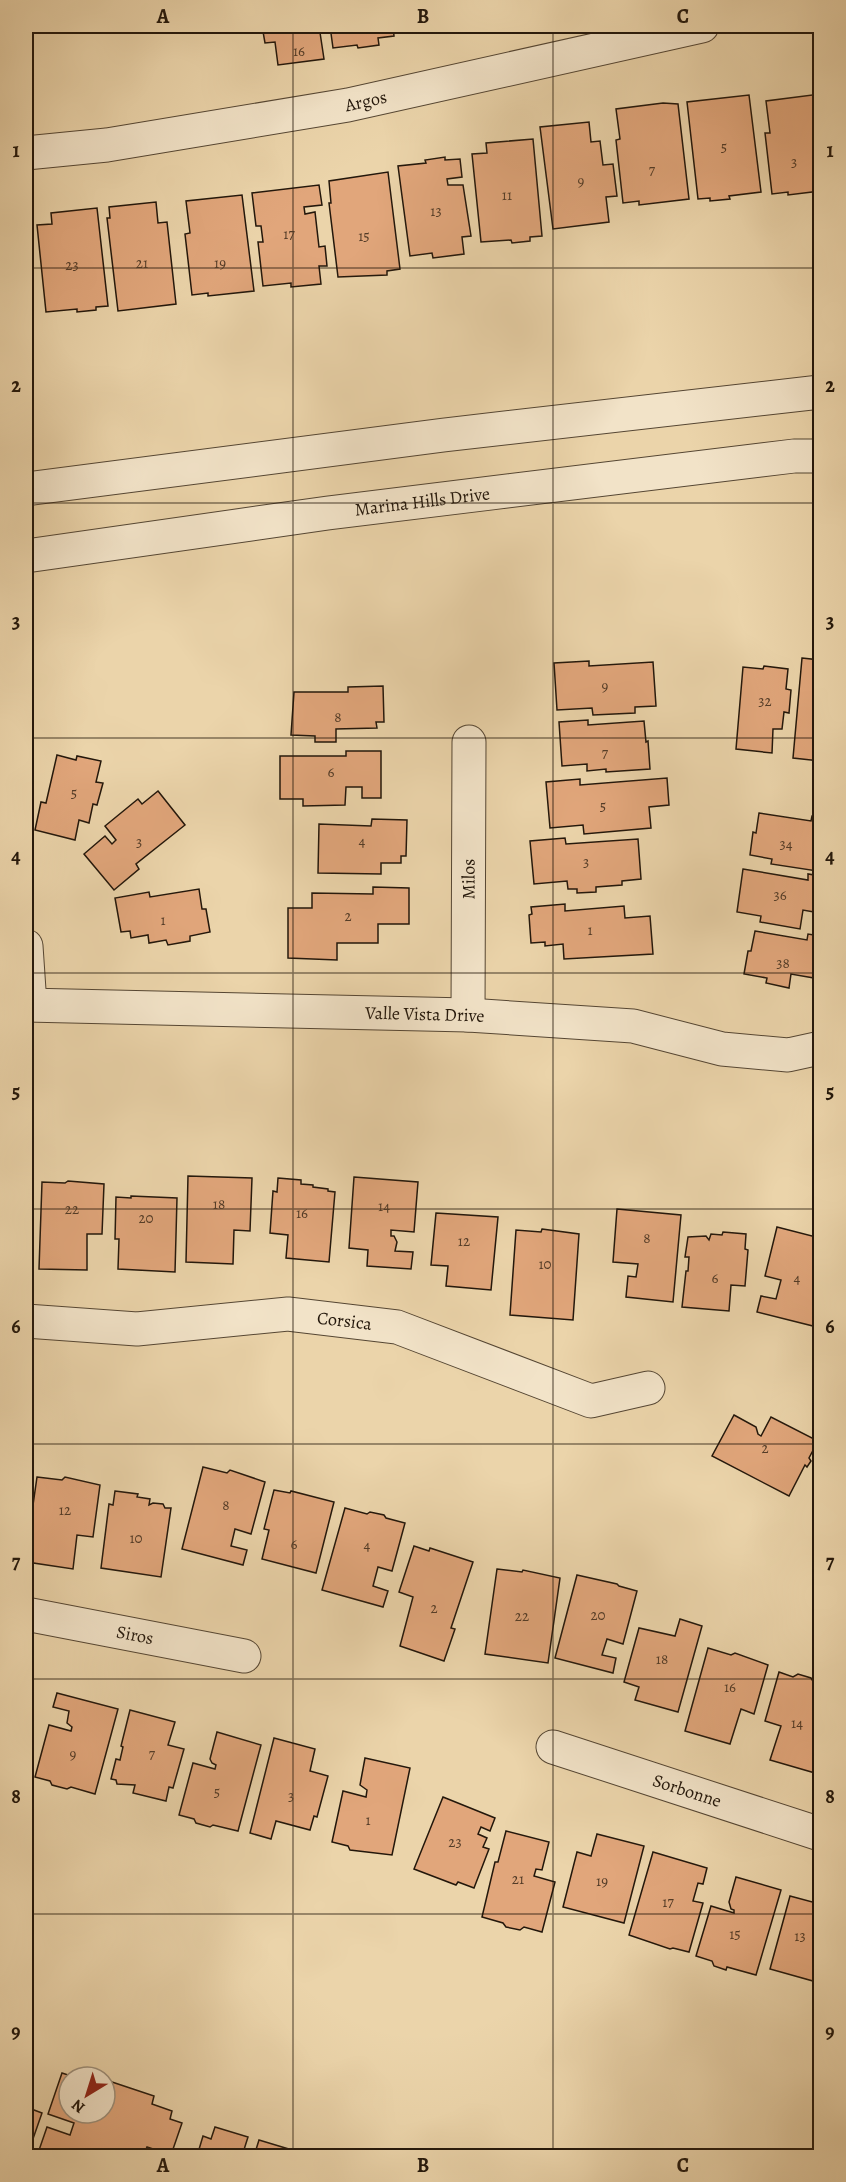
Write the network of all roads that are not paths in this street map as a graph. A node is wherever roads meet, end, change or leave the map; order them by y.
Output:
1 (702, 26) edge
2 (26, 153) edge
3 (820, 392) edge
4 (820, 456) edge
5 (26, 489) edge
6 (26, 556) edge
7 (469, 742) dead end
8 (26, 946) edge
9 (28, 1005) edge
10 (468, 1015) junction
11 (820, 1048) edge
12 (26, 1321) edge
13 (648, 1388) dead end
14 (26, 1614) edge
15 (244, 1656) dead end
16 (553, 1747) dead end
17 (820, 1834) edge

1 - 2 street, Argos
3 - 5 street
4 - 6 street, Marina Hills Drive
7 - 10 street, Milos
8 - 9 street
9 - 10 street, Valle Vista Drive
10 - 11 street, Valle Vista Drive
12 - 13 street, Corsica
14 - 15 street, Siros
16 - 17 street, Sorbonne

